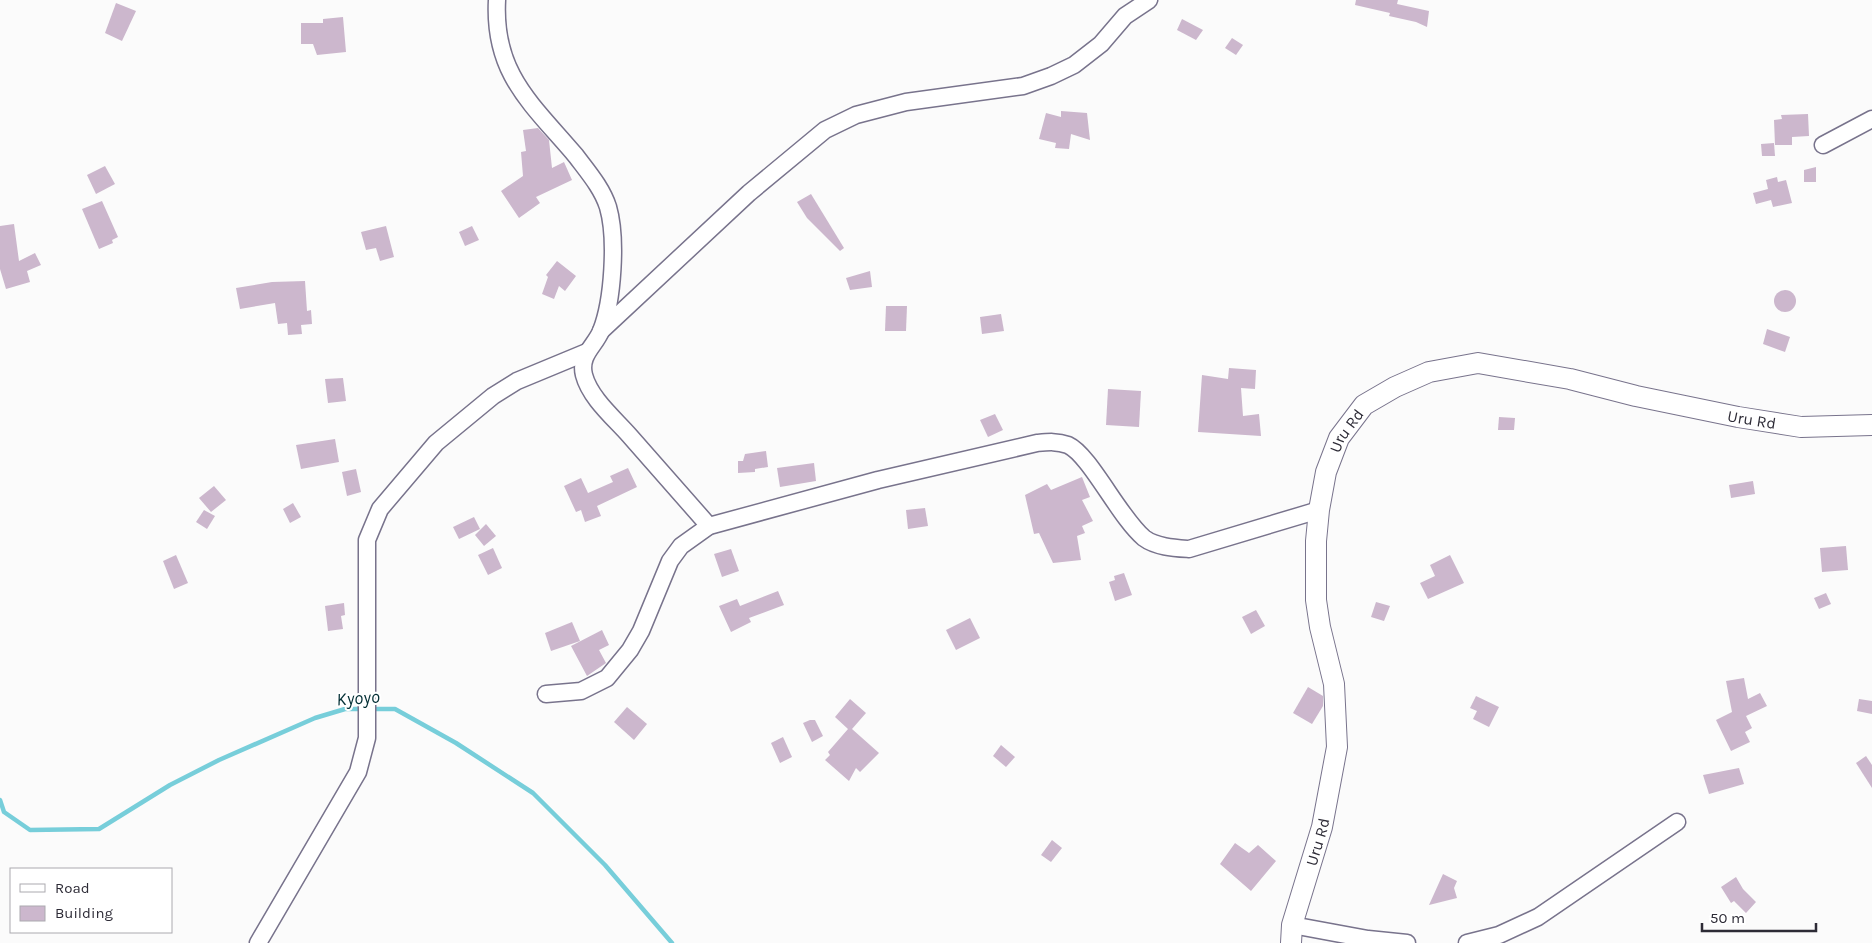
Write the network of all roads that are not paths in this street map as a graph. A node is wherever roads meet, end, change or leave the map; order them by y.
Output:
1 (497, 0) edge
2 (1149, 0) edge
3 (1872, 119) edge
4 (1823, 145) dead end
5 (601, 331) junction
6 (586, 352) junction
7 (1872, 425) edge
8 (1319, 510) junction
9 (710, 526) junction
10 (546, 694) dead end
11 (1677, 822) dead end
12 (1292, 934) edge
13 (258, 943) edge
14 (1407, 943) edge
15 (1467, 943) edge

1 - 5 street
2 - 5 street
3 - 4 street
5 - 6 street
6 - 9 street
6 - 13 street
7 - 8 street, Uru Rd
8 - 9 street
8 - 12 street, Uru Rd
9 - 10 street
11 - 15 street
12 - 14 street

